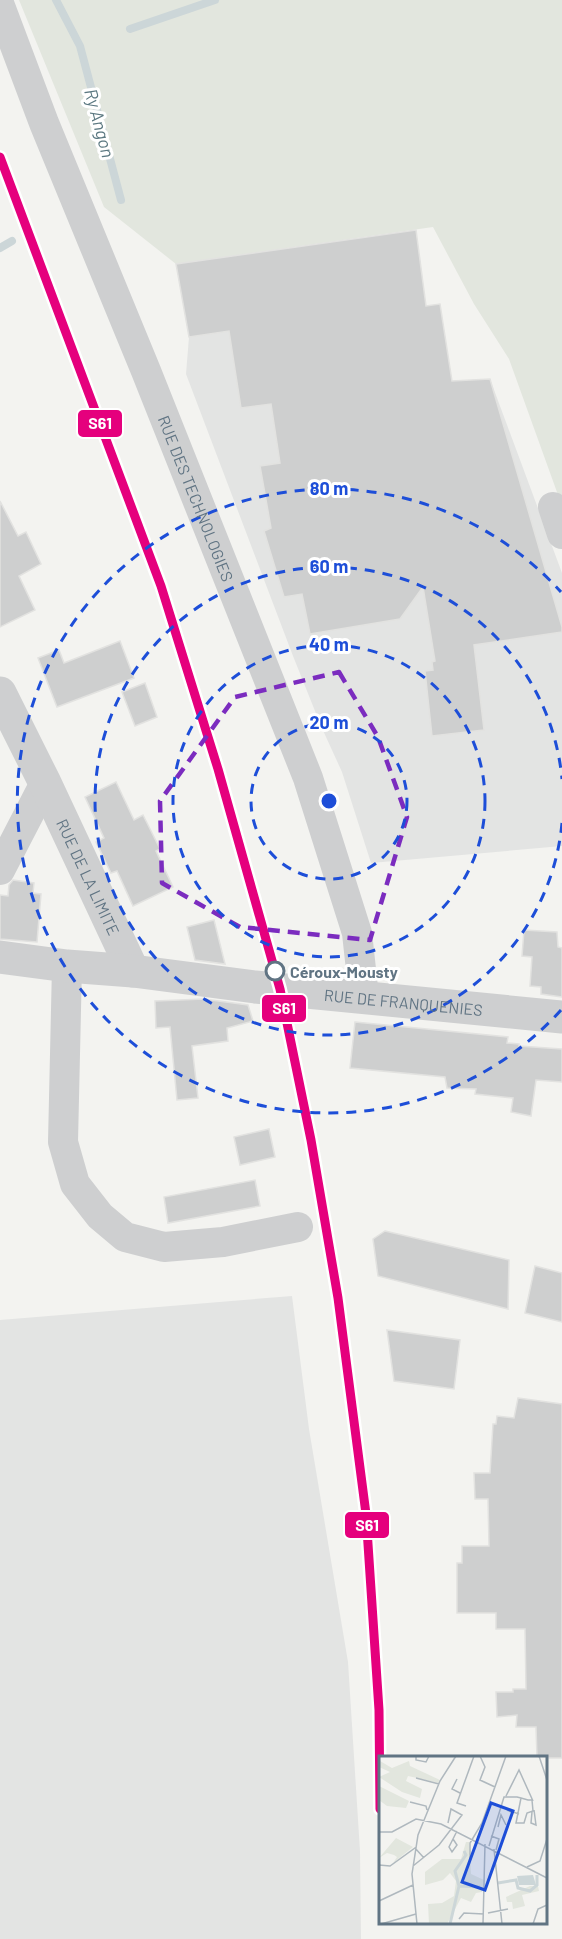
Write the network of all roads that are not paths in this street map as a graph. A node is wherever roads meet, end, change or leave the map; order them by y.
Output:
1 (0, 6) edge
2 (0, 693) edge
3 (45, 783) junction
4 (0, 870) edge
5 (0, 957) edge
6 (66, 966) junction
7 (133, 971) junction
8 (364, 997) junction
9 (562, 1017) edge
10 (298, 1227) dead end

1 - 8 street, RUE DES TECHNOLOGIES
2 - 3 street, RUE DE LA LIMITE
3 - 4 street
3 - 7 street, RUE DE LA LIMITE
5 - 6 street, RUE DE FRANQUENIES
6 - 7 street, RUE DE FRANQUENIES
6 - 10 street
7 - 8 street, RUE DE FRANQUENIES
8 - 9 street, RUE DE FRANQUENIES

